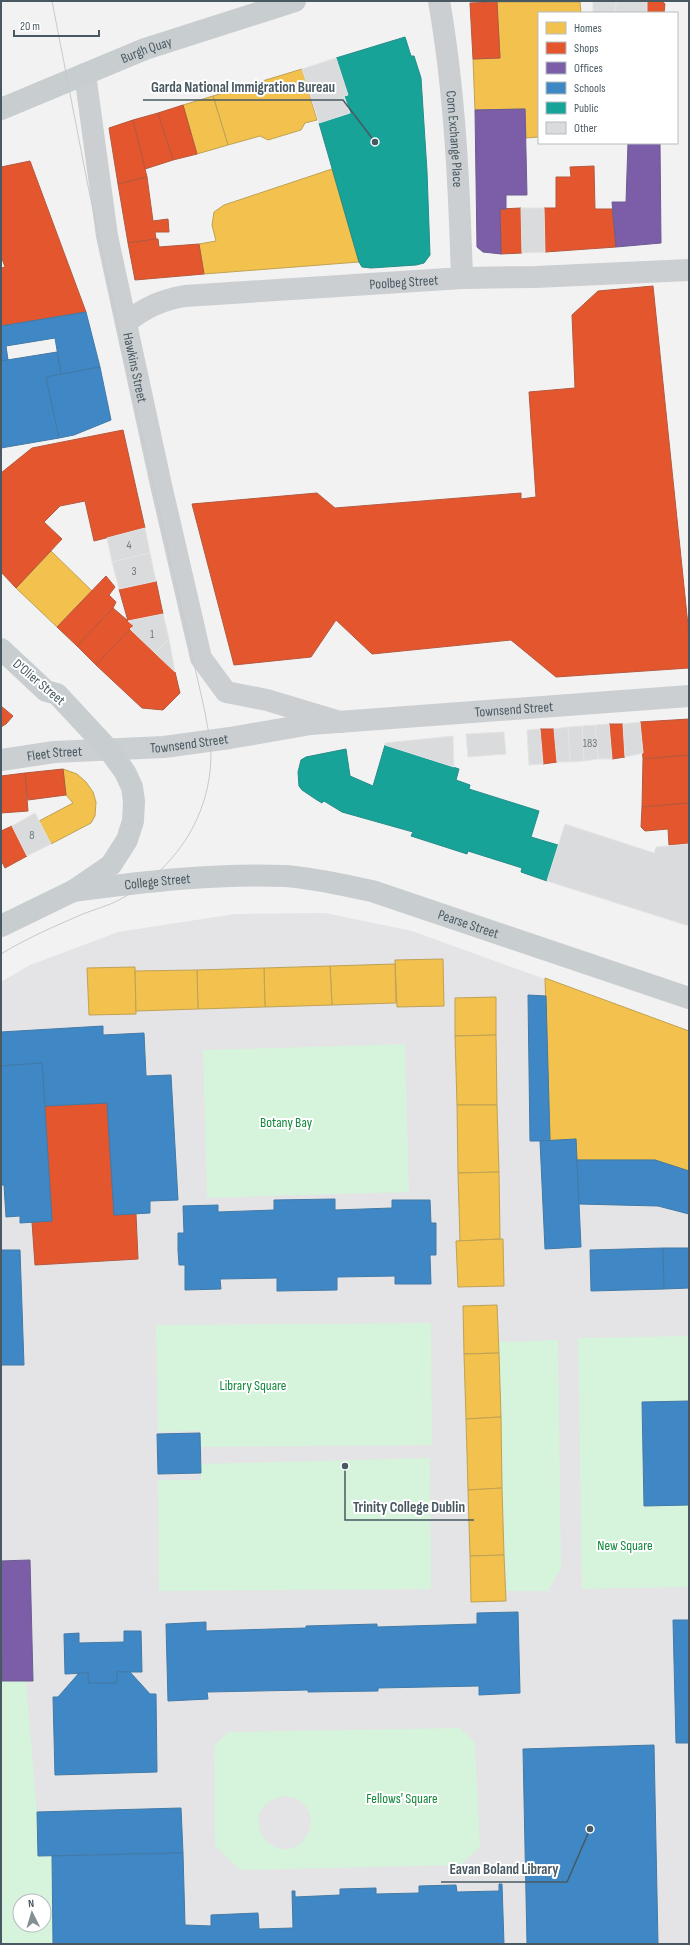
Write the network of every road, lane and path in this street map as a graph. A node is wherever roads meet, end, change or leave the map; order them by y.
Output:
1 (295, 1) edge
2 (439, 1) edge
3 (85, 74) junction
4 (1, 109) edge
5 (689, 270) edge
6 (462, 278) junction
7 (126, 322) junction
8 (1, 648) edge
9 (201, 658) joint
10 (689, 696) edge
11 (340, 722) junction
12 (109, 750) junction
13 (1, 760) edge
14 (241, 876) joint
15 (73, 892) junction
16 (1, 926) edge
17 (689, 998) edge

1 - 3 main road, Burgh Quay
2 - 6 street, Corn Exchange Place
3 - 4 main road, Burgh Quay
3 - 7 street, Hawkins Street
5 - 6 street, Poolbeg Street
6 - 7 street, Poolbeg Street
7 - 9 street, Hawkins Street
8 - 12 main road, D'Olier Street
9 - 11 street, Townsend Street
10 - 11 street, Townsend Street
11 - 12 street, Townsend Street
12 - 13 street, Fleet Street
12 - 15 main road, College Street
14 - 15 main road, College Street
14 - 17 main road, Pearse Street
15 - 16 main road, College Street

